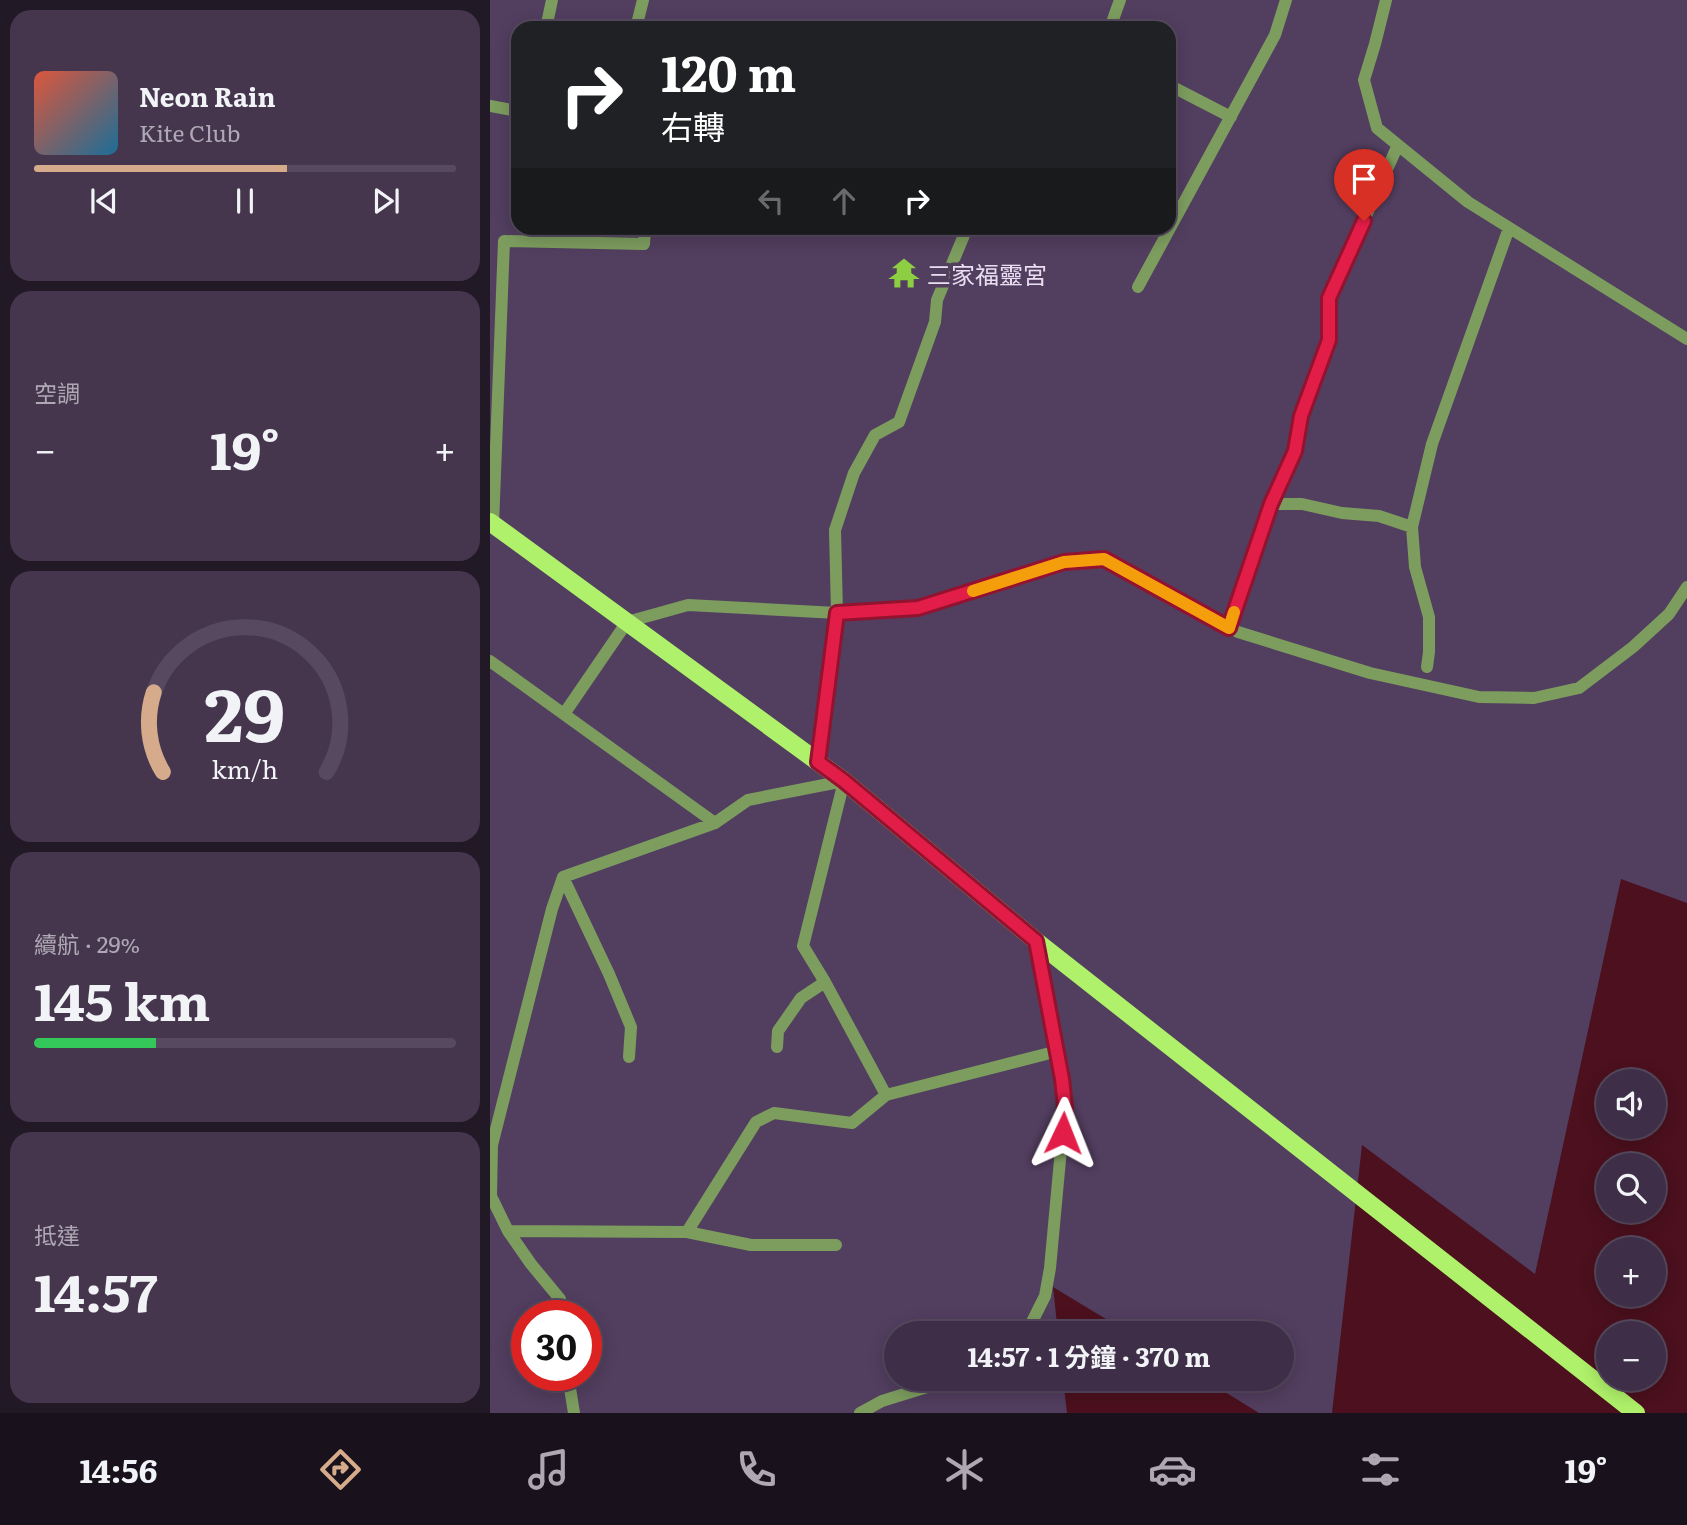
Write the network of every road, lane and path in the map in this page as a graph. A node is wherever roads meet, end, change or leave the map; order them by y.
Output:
1 (552, 0) edge
2 (643, 0) edge
3 (1119, 0) edge
4 (1286, 0) edge
5 (1386, 0) edge
6 (548, 21) edge
7 (638, 21) edge
8 (1112, 21) edge
9 (1176, 89) edge
10 (490, 106) edge
11 (511, 110) edge
12 (1230, 117) junction
13 (1398, 145) junction
14 (1176, 217) edge
15 (1509, 228) junction
16 (645, 235) edge
17 (964, 235) edge
18 (1166, 235) edge
19 (1139, 286) dead end
20 (1687, 339) edge
21 (1271, 504) junction
22 (492, 523) edge
23 (1412, 527) junction
24 (1687, 587) edge
25 (837, 613) junction
26 (627, 622) junction
27 (1229, 628) junction
28 (490, 662) edge
29 (1427, 667) dead end
30 (564, 714) junction
31 (818, 762) junction
32 (844, 781) junction
33 (715, 823) junction
34 (563, 877) junction
35 (1036, 941) junction
36 (825, 982) junction
37 (776, 1047) dead end
38 (1058, 1051) junction
39 (629, 1056) dead end
40 (886, 1095) junction
41 (508, 1231) junction
42 (687, 1232) junction
43 (836, 1245) dead end
44 (560, 1300) edge
45 (1032, 1321) edge
46 (570, 1391) edge
47 (914, 1391) edge
48 (574, 1413) edge
49 (860, 1413) edge
50 (1636, 1413) edge

1 - 6 street
2 - 7 street
3 - 8 street
4 - 12 street
5 - 13 street
9 - 12 street
10 - 11 street
12 - 14 street
13 - 15 street
13 - 21 street
15 - 20 street
15 - 23 street
16 - 22 street
17 - 25 street
18 - 19 street
21 - 23 street
21 - 27 street
22 - 26 main road
23 - 29 street
24 - 27 street
25 - 26 street
25 - 27 street
25 - 31 street
26 - 30 street
26 - 31 main road
28 - 30 street
30 - 33 street
31 - 32 main road
32 - 33 street
32 - 35 main road
32 - 36 street
33 - 34 street
34 - 39 street
34 - 41 street
35 - 38 street
35 - 50 main road
36 - 37 street
36 - 40 street
38 - 40 street
38 - 45 street
40 - 42 street
41 - 42 street
41 - 44 street
42 - 43 street
46 - 48 street
47 - 49 street

